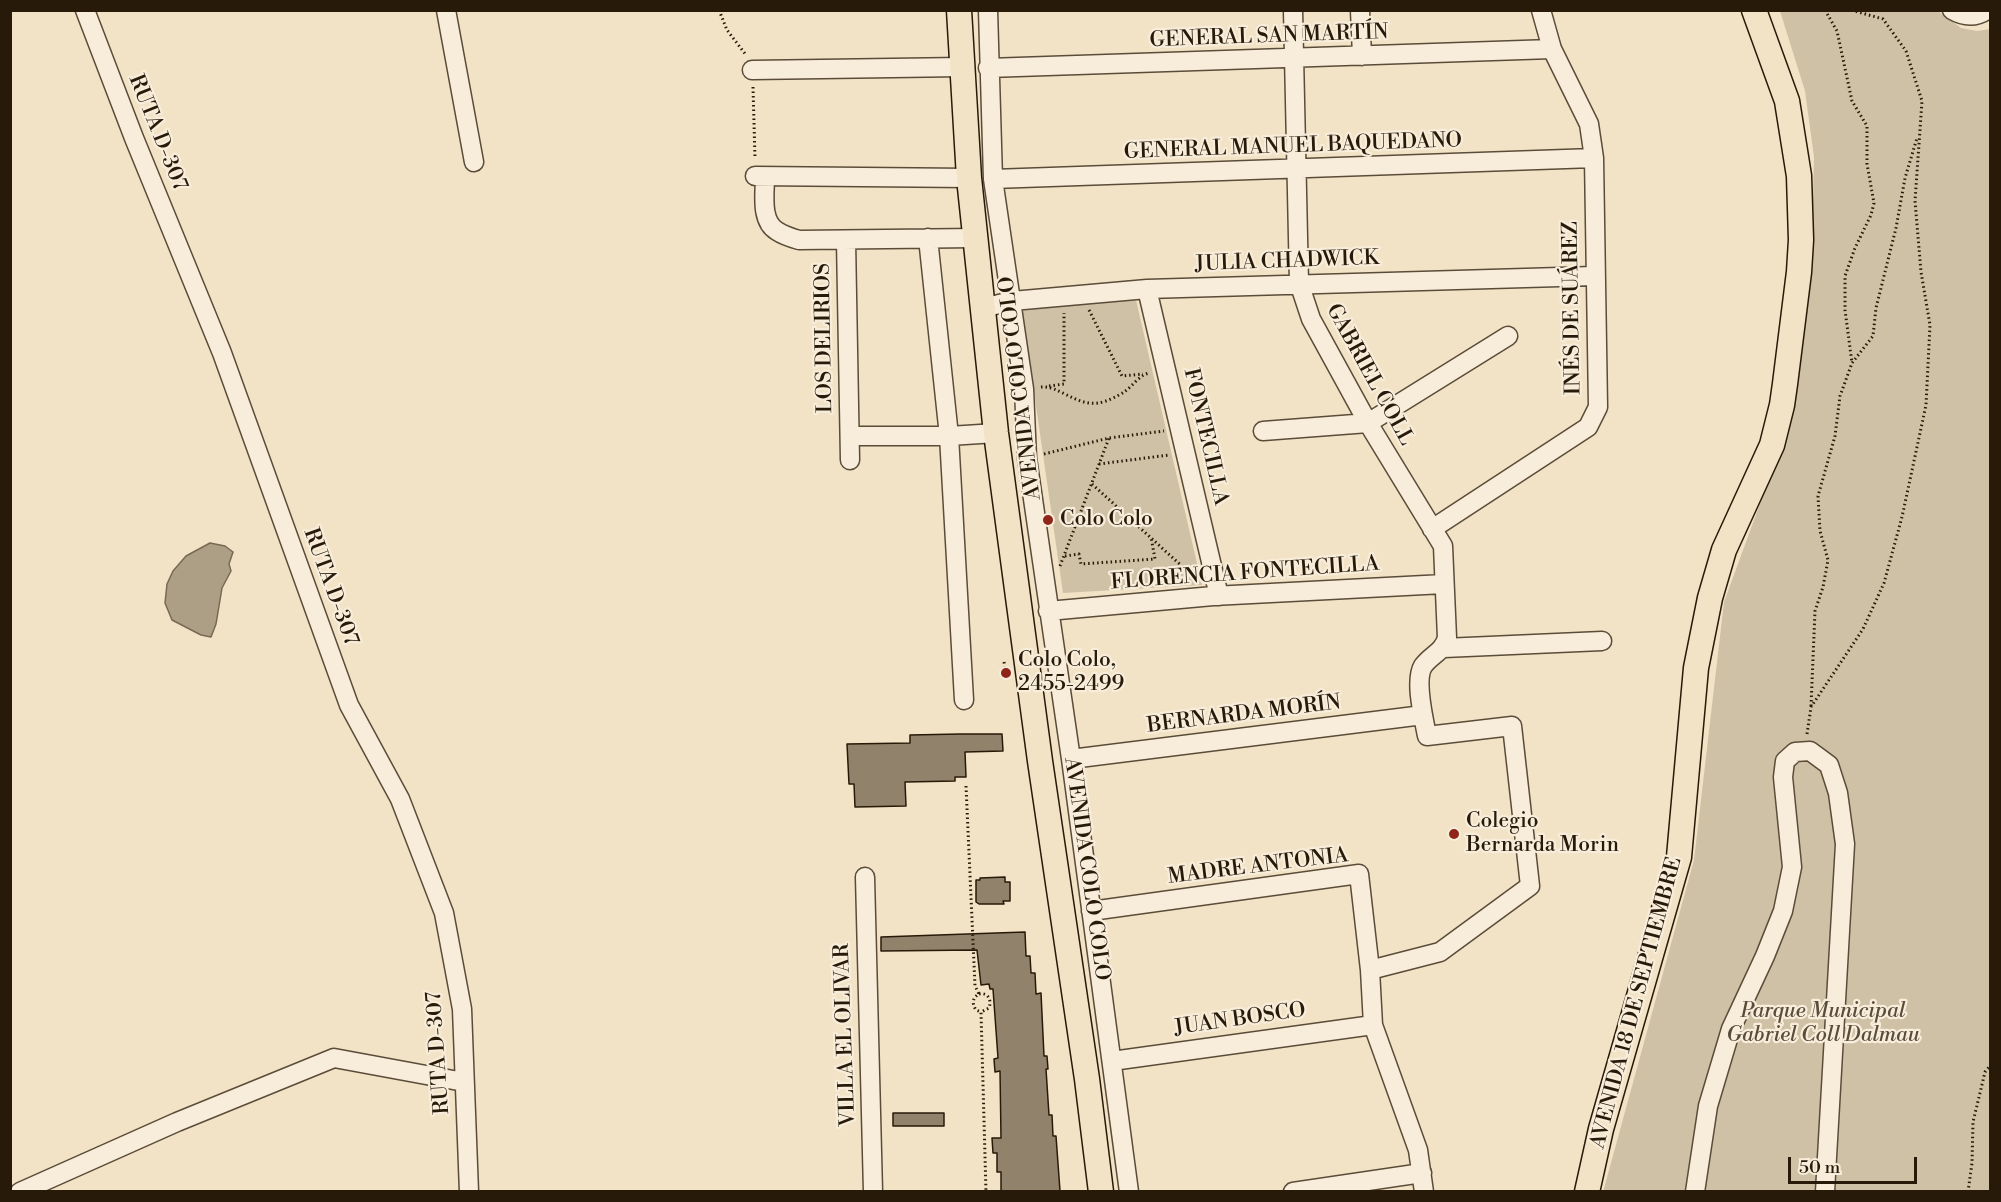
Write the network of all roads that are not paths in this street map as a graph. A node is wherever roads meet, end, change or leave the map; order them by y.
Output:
1 (85, 10) edge
2 (446, 10) edge
3 (959, 10) edge
4 (988, 10) edge
5 (1293, 10) edge
6 (1360, 10) edge
7 (1541, 10) edge
8 (1754, 10) edge
9 (1952, 10) edge
10 (1987, 10) edge
11 (1552, 49) junction
12 (1362, 56) junction
13 (1294, 59) junction
14 (962, 67) junction
15 (988, 68) junction
16 (752, 70) road end
17 (1594, 159) junction
18 (474, 162) dead end
19 (1295, 170) junction
20 (969, 178) junction
21 (993, 179) junction
22 (928, 238) junction
23 (975, 238) junction
24 (846, 240) junction
25 (1594, 276) junction
26 (1299, 284) junction
27 (1147, 289) junction
28 (1012, 301) junction
29 (982, 308) junction
30 (1508, 336) dead end
31 (1368, 423) junction
32 (1263, 431) dead end
33 (996, 433) junction
34 (850, 436) junction
35 (949, 436) junction
36 (850, 460) dead end
37 (1432, 529) junction
38 (1444, 584) junction
39 (1216, 596) junction
40 (1048, 603) junction
41 (1023, 631) junction
42 (1602, 641) dead end
43 (1444, 648) junction
44 (964, 700) dead end
45 (1423, 715) junction
46 (1071, 759) junction
47 (865, 877) dead end
48 (1091, 910) junction
49 (1370, 970) junction
50 (1373, 1025) junction
51 (1112, 1061) junction
52 (464, 1082) junction
53 (1423, 1182) edge
54 (20, 1191) edge
55 (469, 1191) edge
56 (873, 1191) edge
57 (1101, 1191) edge
58 (1129, 1191) edge
59 (1293, 1191) edge
60 (1587, 1191) edge
61 (1695, 1191) edge
62 (1825, 1191) edge

1 - 52 street, RUTA D-307
2 - 18 street
3 - 14 main road, AVENIDA COLO COLO
4 - 15 street, AVENIDA COLO COLO
5 - 13 street, GABRIEL COLL
6 - 12 street
7 - 11 street, INÉS DE SUÁREZ
8 - 60 main road, AVENIDA 18 DE SEPTIEMBRE
9 - 10 street
11 - 12 street, GENERAL SAN MARTÍN
11 - 17 street, INÉS DE SUÁREZ
12 - 13 street, GENERAL SAN MARTÍN
13 - 15 street, GENERAL SAN MARTÍN
13 - 19 street, GABRIEL COLL
14 - 16 street
14 - 20 main road, AVENIDA COLO COLO
15 - 21 street, AVENIDA COLO COLO
17 - 19 street, GENERAL MANUEL BAQUEDANO
17 - 25 street, INÉS DE SUÁREZ
19 - 21 street, GENERAL MANUEL BAQUEDANO
19 - 26 street, GABRIEL COLL
20 - 23 main road, AVENIDA COLO COLO
20 - 24 street
21 - 28 street, AVENIDA COLO COLO
22 - 23 street
22 - 24 street
22 - 35 street
23 - 29 main road, AVENIDA COLO COLO
24 - 34 street, LOS DELIRIOS
25 - 26 street, JULIA CHADWICK
25 - 37 street, INÉS DE SUÁREZ
26 - 27 street, JULIA CHADWICK
26 - 31 street, GABRIEL COLL
27 - 28 street, JULIA CHADWICK
27 - 39 street, FONTECILLA
28 - 29 street, JULIA CHADWICK
28 - 40 street, AVENIDA COLO COLO
29 - 33 main road, AVENIDA COLO COLO
30 - 31 street
31 - 32 street
31 - 37 street, GABRIEL COLL
33 - 35 street, LOS DELIRIOS
33 - 41 main road, AVENIDA COLO COLO
34 - 35 street, LOS DELIRIOS
34 - 36 street, LOS DELIRIOS
35 - 44 street
37 - 38 street, GABRIEL COLL
38 - 39 street, FLORENCIA FONTECILLA
38 - 43 street, GABRIEL COLL
39 - 40 street, FLORENCIA FONTECILLA
40 - 41 street
40 - 46 street, AVENIDA COLO COLO
41 - 57 main road, AVENIDA COLO COLO
42 - 43 street
43 - 45 street
45 - 46 street, BERNARDA MORÍN
45 - 49 street
46 - 48 street, AVENIDA COLO COLO
47 - 56 street, VILLA EL OLIVAR
48 - 49 street, MADRE ANTONIA
48 - 51 street, AVENIDA COLO COLO
49 - 50 street, MADRE ANTONIA
50 - 51 street, JUAN BOSCO
50 - 53 street, MADRE ANTONIA
51 - 58 street, AVENIDA COLO COLO
52 - 54 street
52 - 55 street, RUTA D-307
53 - 59 street
61 - 62 street

